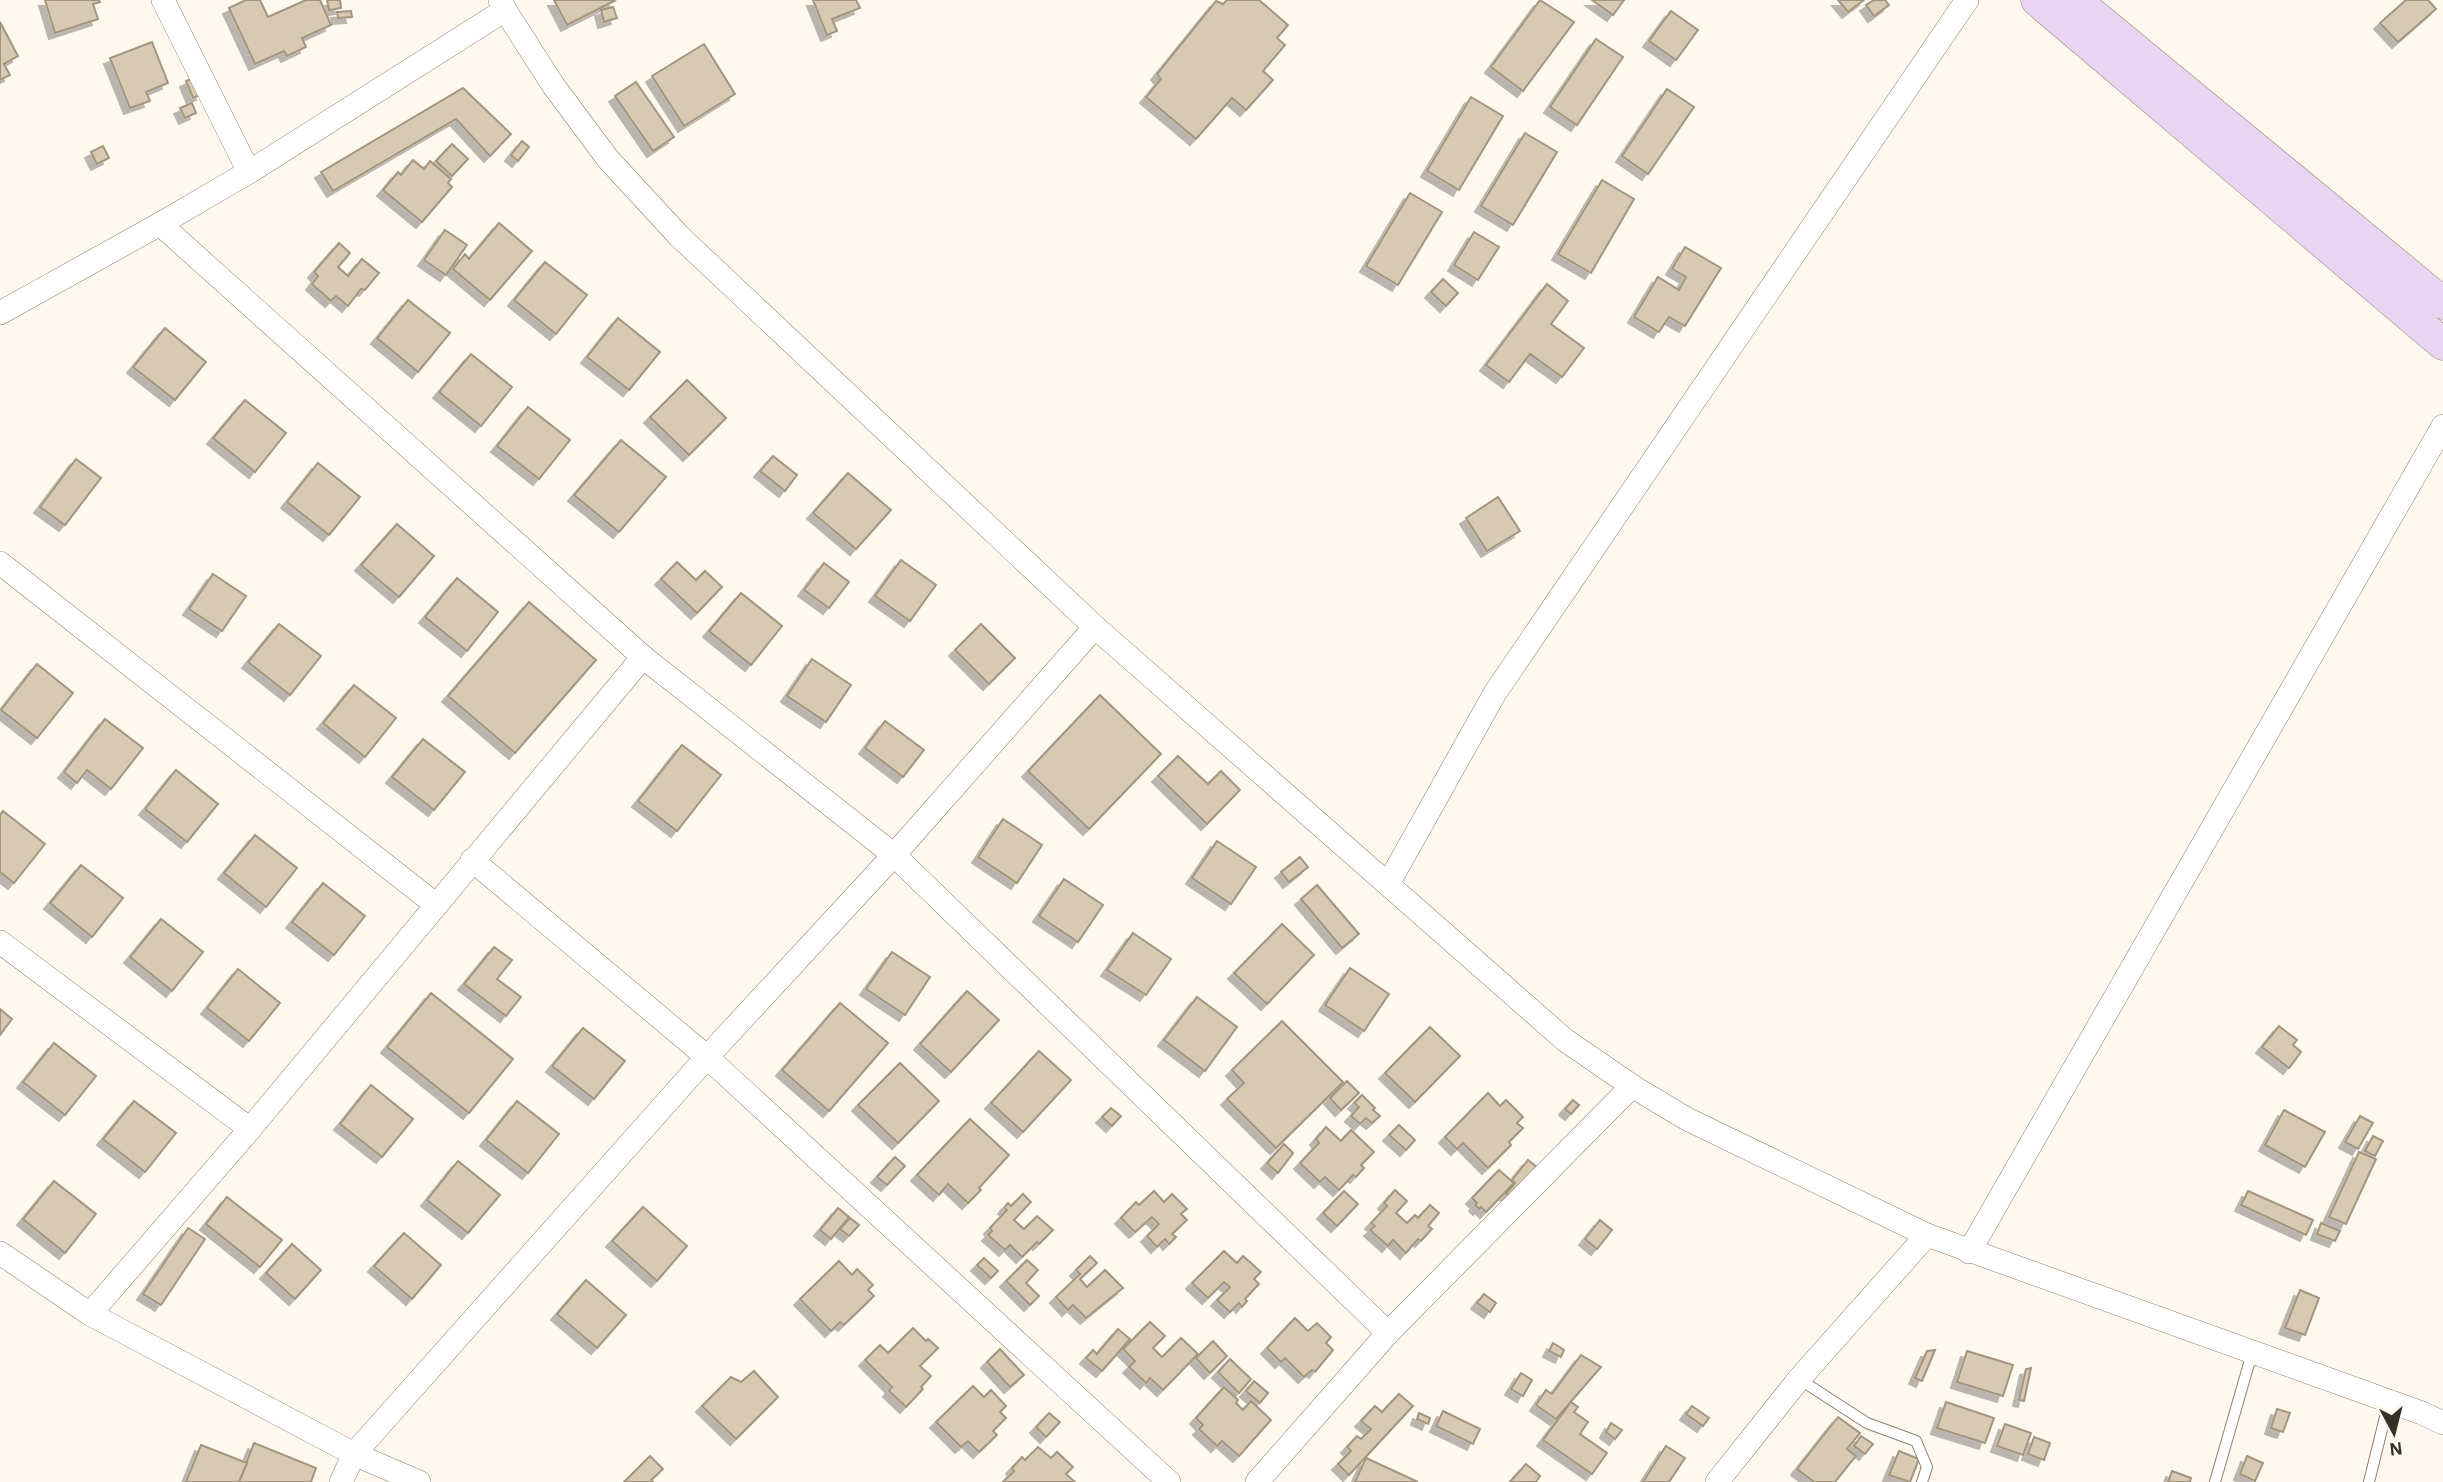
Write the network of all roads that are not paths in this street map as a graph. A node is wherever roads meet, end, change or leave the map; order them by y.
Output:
1 (163, 0) edge
2 (1968, 0) edge
3 (2037, 0) edge
4 (2075, 0) edge
5 (502, 5) edge
6 (249, 172) junction
7 (160, 224) junction
8 (2443, 303) edge
9 (0, 313) edge
10 (2443, 344) edge
11 (2443, 425) edge
12 (0, 563) edge
13 (1095, 627) junction
14 (643, 657) junction
15 (894, 855) junction
16 (472, 860) junction
17 (1388, 884) junction
18 (435, 904) junction
19 (0, 942) edge
20 (707, 1057) junction
21 (1632, 1086) junction
22 (250, 1129) junction
23 (1927, 1236) junction
24 (1969, 1252) junction
25 (0, 1253) edge
26 (90, 1314) junction
27 (1388, 1333) junction
28 (2252, 1353) junction
29 (1798, 1379) junction
30 (2389, 1401) junction
31 (2432, 1414) edge
32 (2443, 1423) edge
33 (354, 1454) junction
34 (341, 1482) edge
35 (419, 1482) edge
36 (1169, 1482) edge
37 (1257, 1482) edge
38 (1717, 1482) edge
39 (1922, 1482) edge
40 (2215, 1482) edge
41 (2369, 1482) edge

1 - 6 street
2 - 17 street
3 - 10 street
4 - 8 street
5 - 6 street
5 - 13 street
6 - 7 street
7 - 9 street
7 - 14 street
11 - 24 street
12 - 18 street
13 - 15 street
13 - 17 street
14 - 15 street
14 - 16 street
15 - 20 street
15 - 27 street
16 - 18 street
16 - 20 street
17 - 21 street
18 - 22 street
19 - 22 street
20 - 33 street
20 - 36 street
21 - 23 street
21 - 27 street
22 - 26 street
23 - 24 street
23 - 29 street
24 - 28 street
25 - 26 street
26 - 33 street
27 - 37 street
28 - 30 street
28 - 40 lane
29 - 38 street
29 - 39 lane
30 - 31 street
30 - 41 lane
31 - 32 street
33 - 34 street
33 - 35 street

